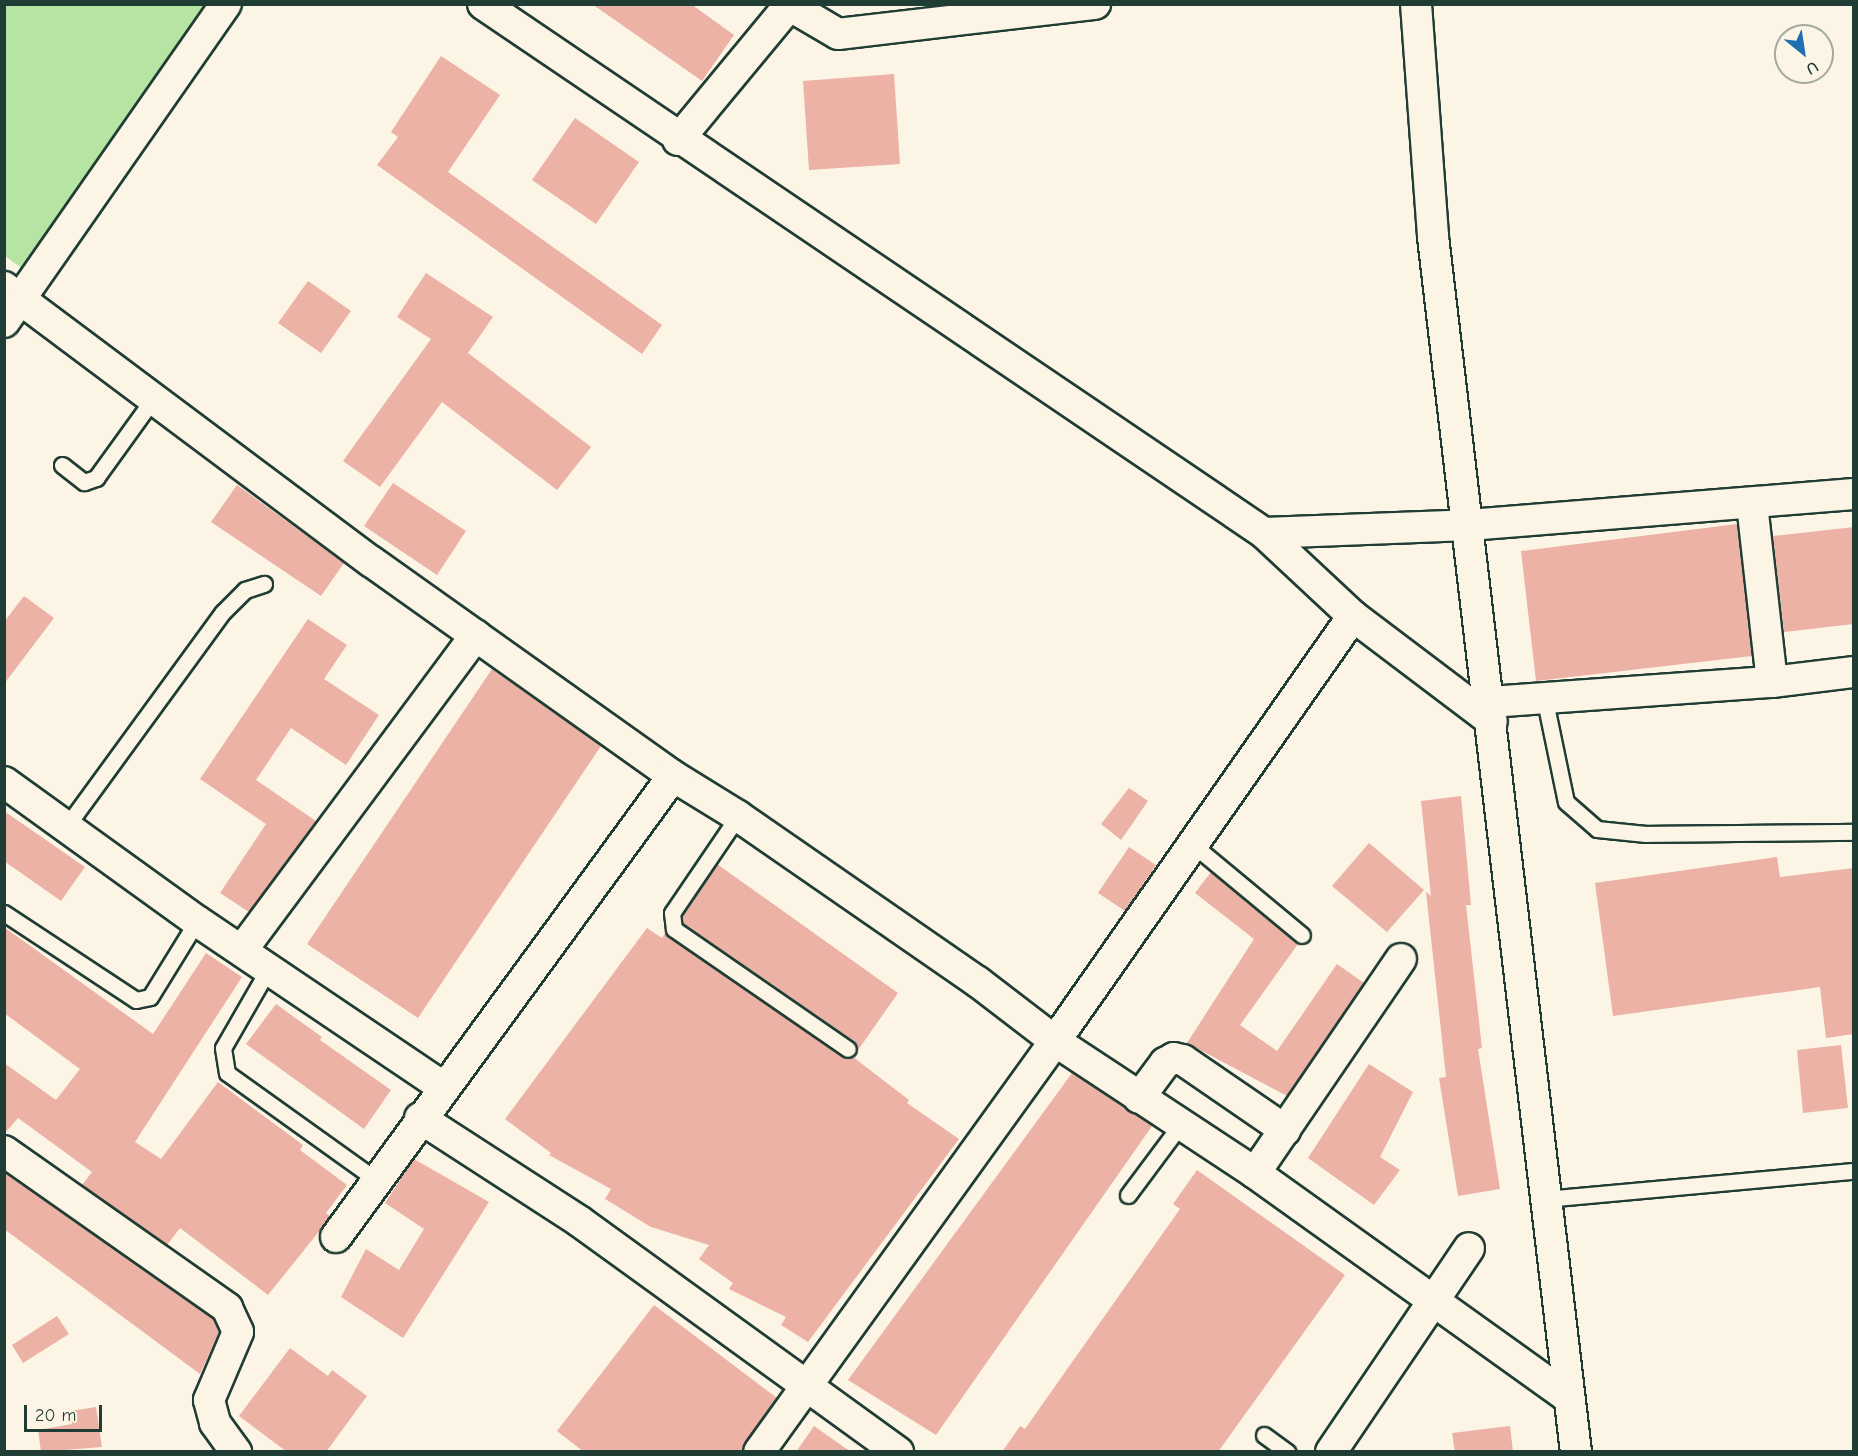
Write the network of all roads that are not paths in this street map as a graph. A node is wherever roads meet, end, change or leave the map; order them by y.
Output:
1 (226, 4) edge
2 (483, 4) edge
3 (1416, 4) edge
4 (788, 5) edge
5 (1084, 5) edge
6 (678, 140) junction
7 (10, 302) edge
8 (153, 399) junction
9 (62, 465) dead end
10 (1854, 494) edge
11 (1752, 504) junction
12 (1469, 525) junction
13 (1264, 533) junction
14 (264, 584) dead end
15 (1353, 616) junction
16 (476, 634) junction
17 (1854, 672) edge
18 (1772, 682) junction
19 (1544, 696) junction
20 (1491, 711) junction
21 (673, 776) junction
22 (4, 782) edge
23 (738, 816) junction
24 (66, 827) junction
25 (1854, 832) edge
26 (1191, 843) junction
27 (4, 913) edge
28 (197, 921) junction
29 (1302, 935) dead end
30 (242, 950) junction
31 (1401, 959) dead end
32 (269, 968) junction
33 (1055, 1041) junction
34 (848, 1049) dead end
35 (442, 1086) junction
36 (1139, 1098) junction
37 (420, 1118) junction
38 (1181, 1124) junction
39 (1285, 1130) junction
40 (4, 1151) edge
41 (1854, 1170) edge
42 (1255, 1173) junction
43 (378, 1181) junction
44 (1128, 1195) dead end
45 (1544, 1199) junction
46 (336, 1237) dead end
47 (1469, 1248) dead end
48 (1436, 1299) junction
49 (808, 1388) junction
50 (1569, 1398) junction
51 (1264, 1435) dead end
52 (236, 1452) edge
53 (759, 1452) edge
54 (898, 1452) edge
55 (1287, 1452) edge
56 (1331, 1452) edge
57 (1576, 1452) edge

1 - 7 street
2 - 6 street
3 - 12 street
4 - 5 street
4 - 6 street
6 - 13 street
7 - 8 street
8 - 9 lane
8 - 16 street
10 - 11 street
11 - 12 street
11 - 18 street
12 - 13 street
12 - 20 street
13 - 15 street
14 - 24 lane
15 - 20 street
15 - 26 street
16 - 21 street
16 - 30 street
17 - 18 street
18 - 19 street
19 - 20 street
19 - 25 lane
20 - 45 street
21 - 23 street
21 - 35 street
22 - 24 street
23 - 33 street
23 - 34 lane
24 - 28 street
26 - 29 lane
26 - 33 street
27 - 28 lane
28 - 30 street
30 - 32 street
31 - 39 street
32 - 35 street
32 - 43 lane
33 - 36 street
33 - 49 street
35 - 37 street
36 - 38 street
36 - 39 street
37 - 43 street
37 - 49 street
38 - 42 street
38 - 44 lane
39 - 42 street
40 - 52 street
41 - 45 lane
42 - 48 street
43 - 46 street
45 - 50 street
47 - 48 street
48 - 50 street
48 - 56 street
49 - 53 street
49 - 54 street
50 - 57 street
51 - 55 lane

